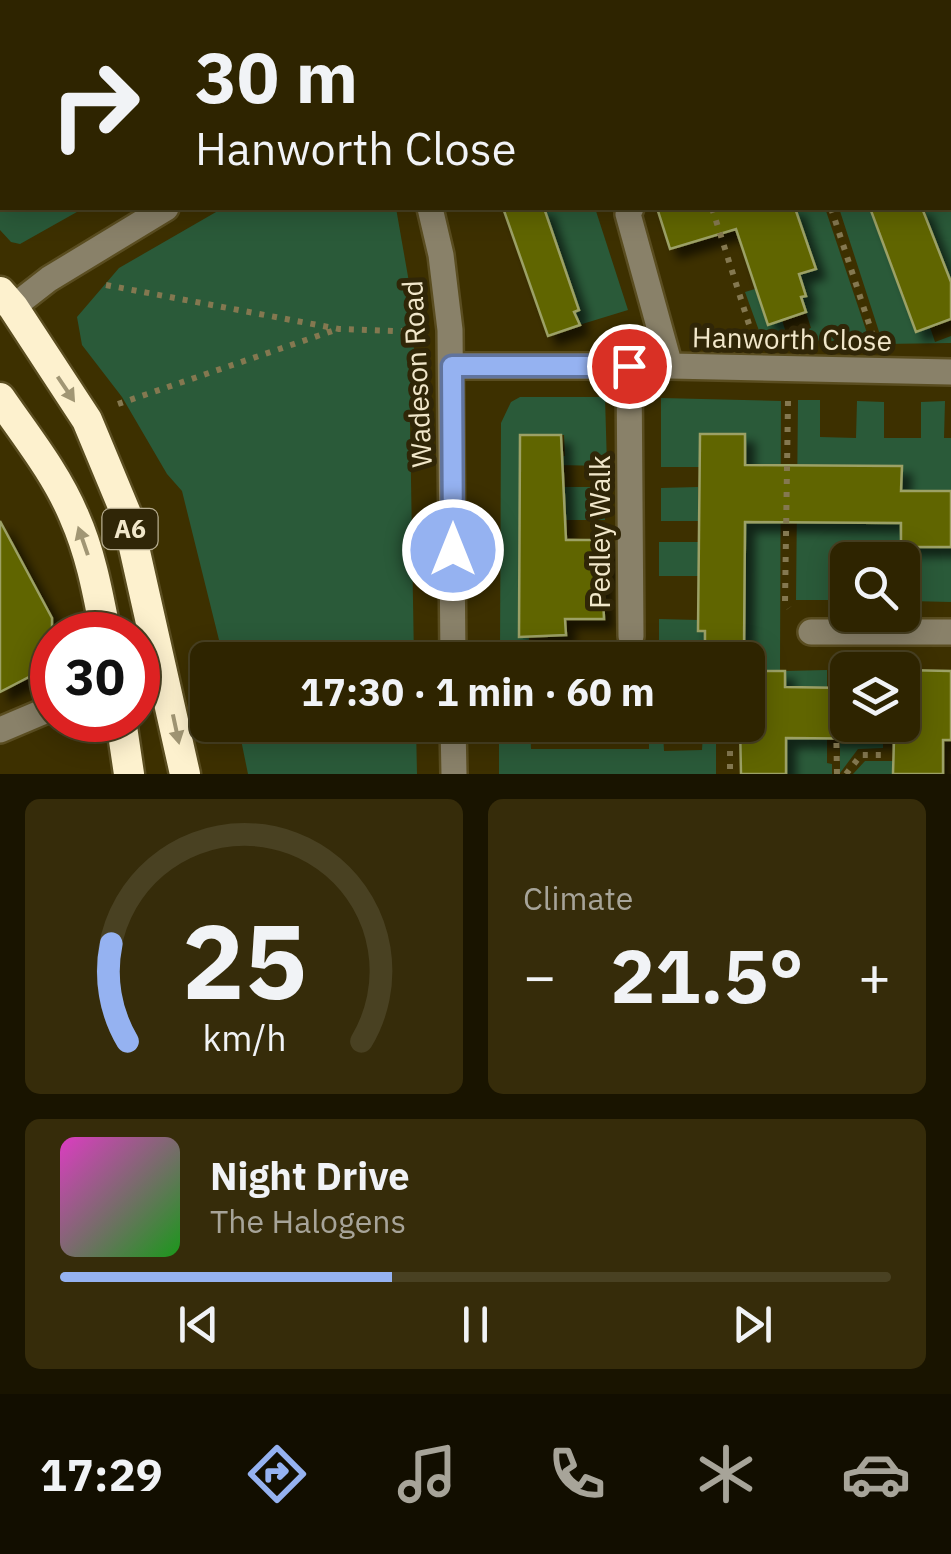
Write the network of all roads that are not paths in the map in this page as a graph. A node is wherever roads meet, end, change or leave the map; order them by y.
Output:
1 (163, 210) edge
2 (430, 210) edge
3 (630, 210) edge
4 (7, 300) edge
5 (452, 366) junction
6 (629, 366) junction
7 (670, 366) junction
8 (951, 372) edge
9 (0, 398) edge
10 (101, 612) edge
11 (141, 612) edge
12 (830, 629) edge
13 (920, 629) edge
14 (810, 632) dead end
15 (951, 632) edge
16 (631, 636) dead end
17 (453, 642) edge
18 (160, 706) edge
19 (30, 717) edge
20 (0, 730) edge
21 (124, 742) edge
22 (453, 742) edge
23 (129, 774) edge
24 (186, 774) edge
25 (454, 774) edge

1 - 4 street
2 - 5 street, Wadeson Road
3 - 7 street
4 -> 11 highway, A6
5 - 6 street, Hanworth Close
5 - 17 street, Wadeson Road
6 - 7 street, Hanworth Close
6 - 16 street, Pedley Walk
7 - 8 street, Hanworth Close
10 -> 9 highway, A6
12 - 14 street
13 - 15 street
18 -> 24 highway, A6
19 - 20 street
21 - 23 highway
22 - 25 street

